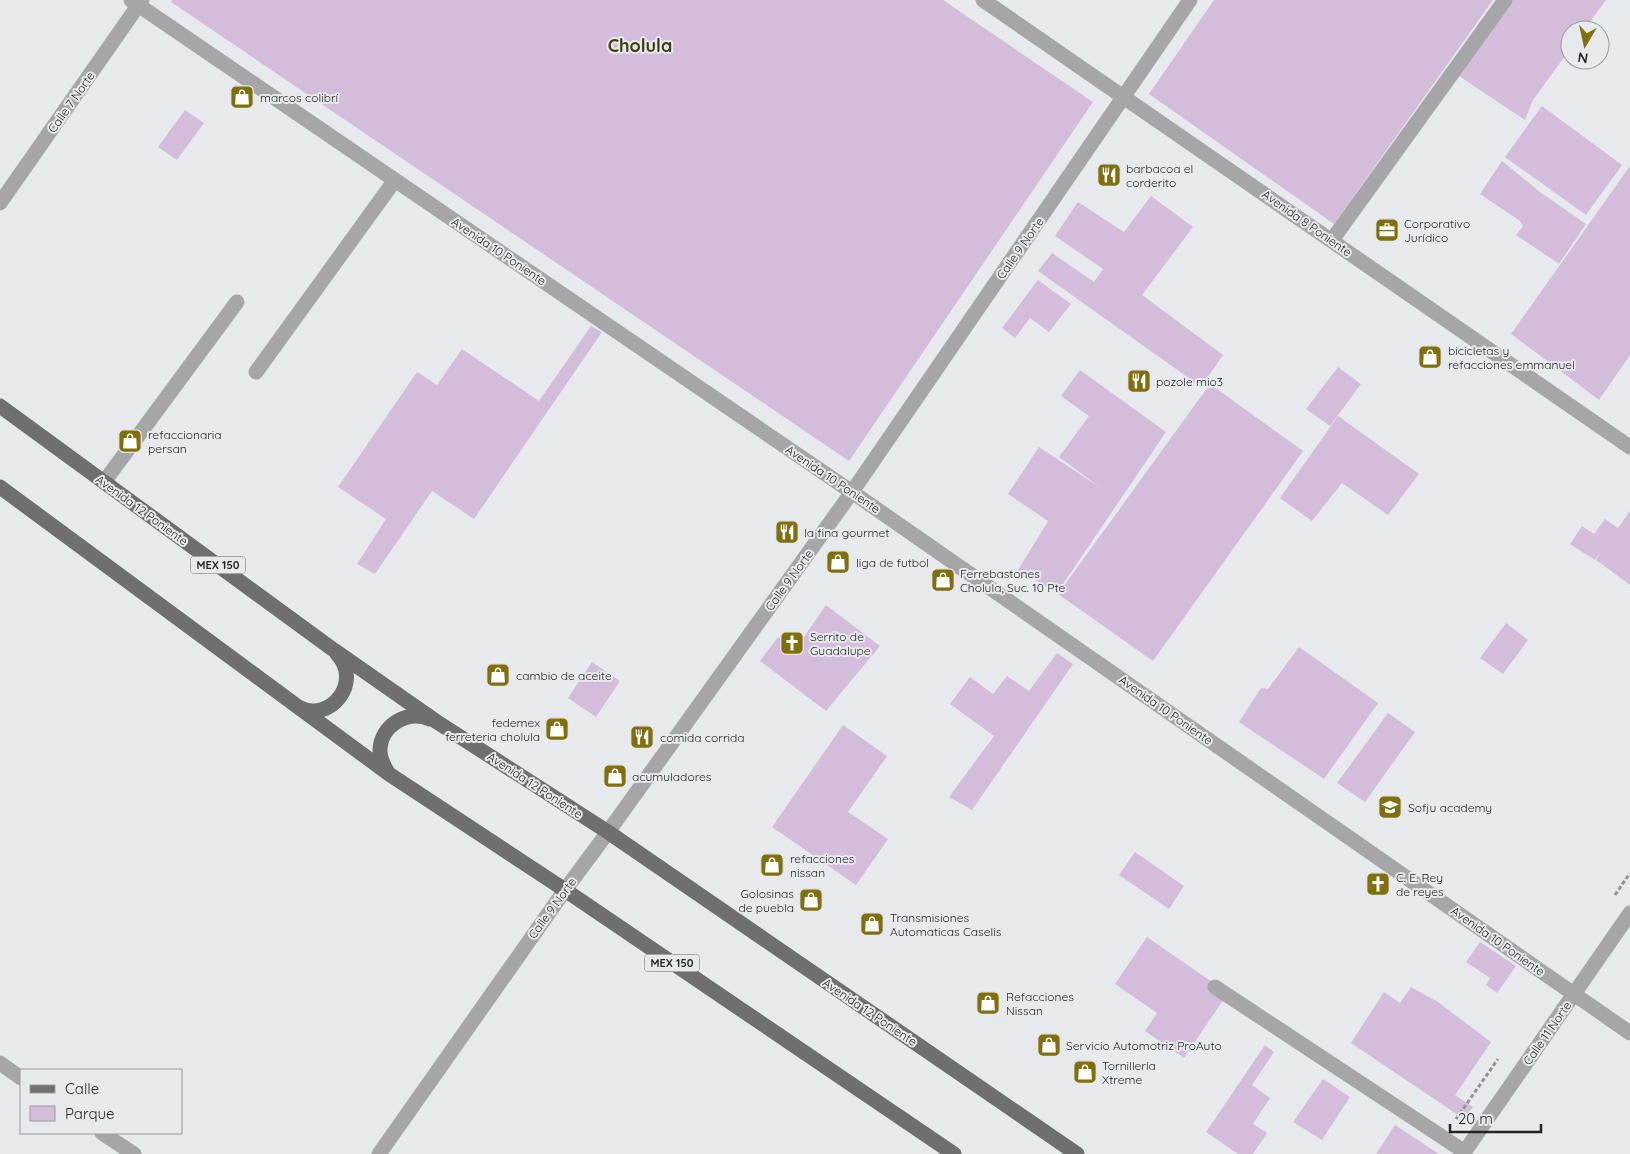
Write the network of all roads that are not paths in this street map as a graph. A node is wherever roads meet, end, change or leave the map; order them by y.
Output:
1 (983, 0) edge
2 (1190, 0) edge
3 (1506, 0) edge
4 (137, 2) edge
5 (1124, 97) junction
6 (395, 180) junction
7 (0, 204) edge
8 (1332, 240) junction
9 (237, 302) dead end
10 (256, 372) dead end
11 (0, 406) edge
12 (1630, 447) edge
13 (104, 482) junction
14 (0, 487) edge
15 (852, 492) junction
16 (331, 648) junction
17 (293, 704) junction
18 (437, 722) junction
19 (389, 774) junction
20 (608, 832) junction
21 (565, 890) junction
22 (1630, 913) edge
23 (1215, 987) dead end
24 (1574, 994) junction
25 (1630, 1033) edge
26 (0, 1063) edge
27 (20, 1077) edge
28 (104, 1134) edge
29 (1464, 1153) edge
30 (134, 1154) edge
31 (379, 1154) edge
32 (954, 1154) edge
33 (1077, 1154) edge

1 - 5 street, Avenida 8 Poniente
2 - 5 street, Calle 9 Norte
3 - 8 street
4 - 6 street, Avenida 10 Poniente
4 - 7 street, Calle 7 Norte
5 - 8 street, Avenida 8 Poniente
5 - 15 street, Calle 9 Norte
6 - 10 street
6 - 15 street, Avenida 10 Poniente
8 - 12 street, Avenida 8 Poniente
9 - 13 street
11 - 13 main road, Avenida 12 Poniente / MEX 150
13 - 16 main road, Avenida 12 Poniente / MEX 150
14 - 17 main road, MEX 150
15 - 20 street, Calle 9 Norte
15 - 24 street, Avenida 10 Poniente
16 - 17 main road
16 - 18 main road, Avenida 12 Poniente / MEX 150
17 - 19 main road, MEX 150
18 - 19 main road
18 - 20 main road, Avenida 12 Poniente / MEX 150
19 - 21 main road, MEX 150
20 - 21 street, Calle 9 Norte
20 - 33 main road, Avenida 12 Poniente / MEX 150
21 - 31 street, Calle 9 Norte
21 - 32 main road, MEX 150
22 - 24 street, Calle 11 Norte
23 - 29 street
24 - 25 street, Avenida 10 Poniente
24 - 29 street, Calle 11 Norte
26 - 27 street
28 - 30 street

